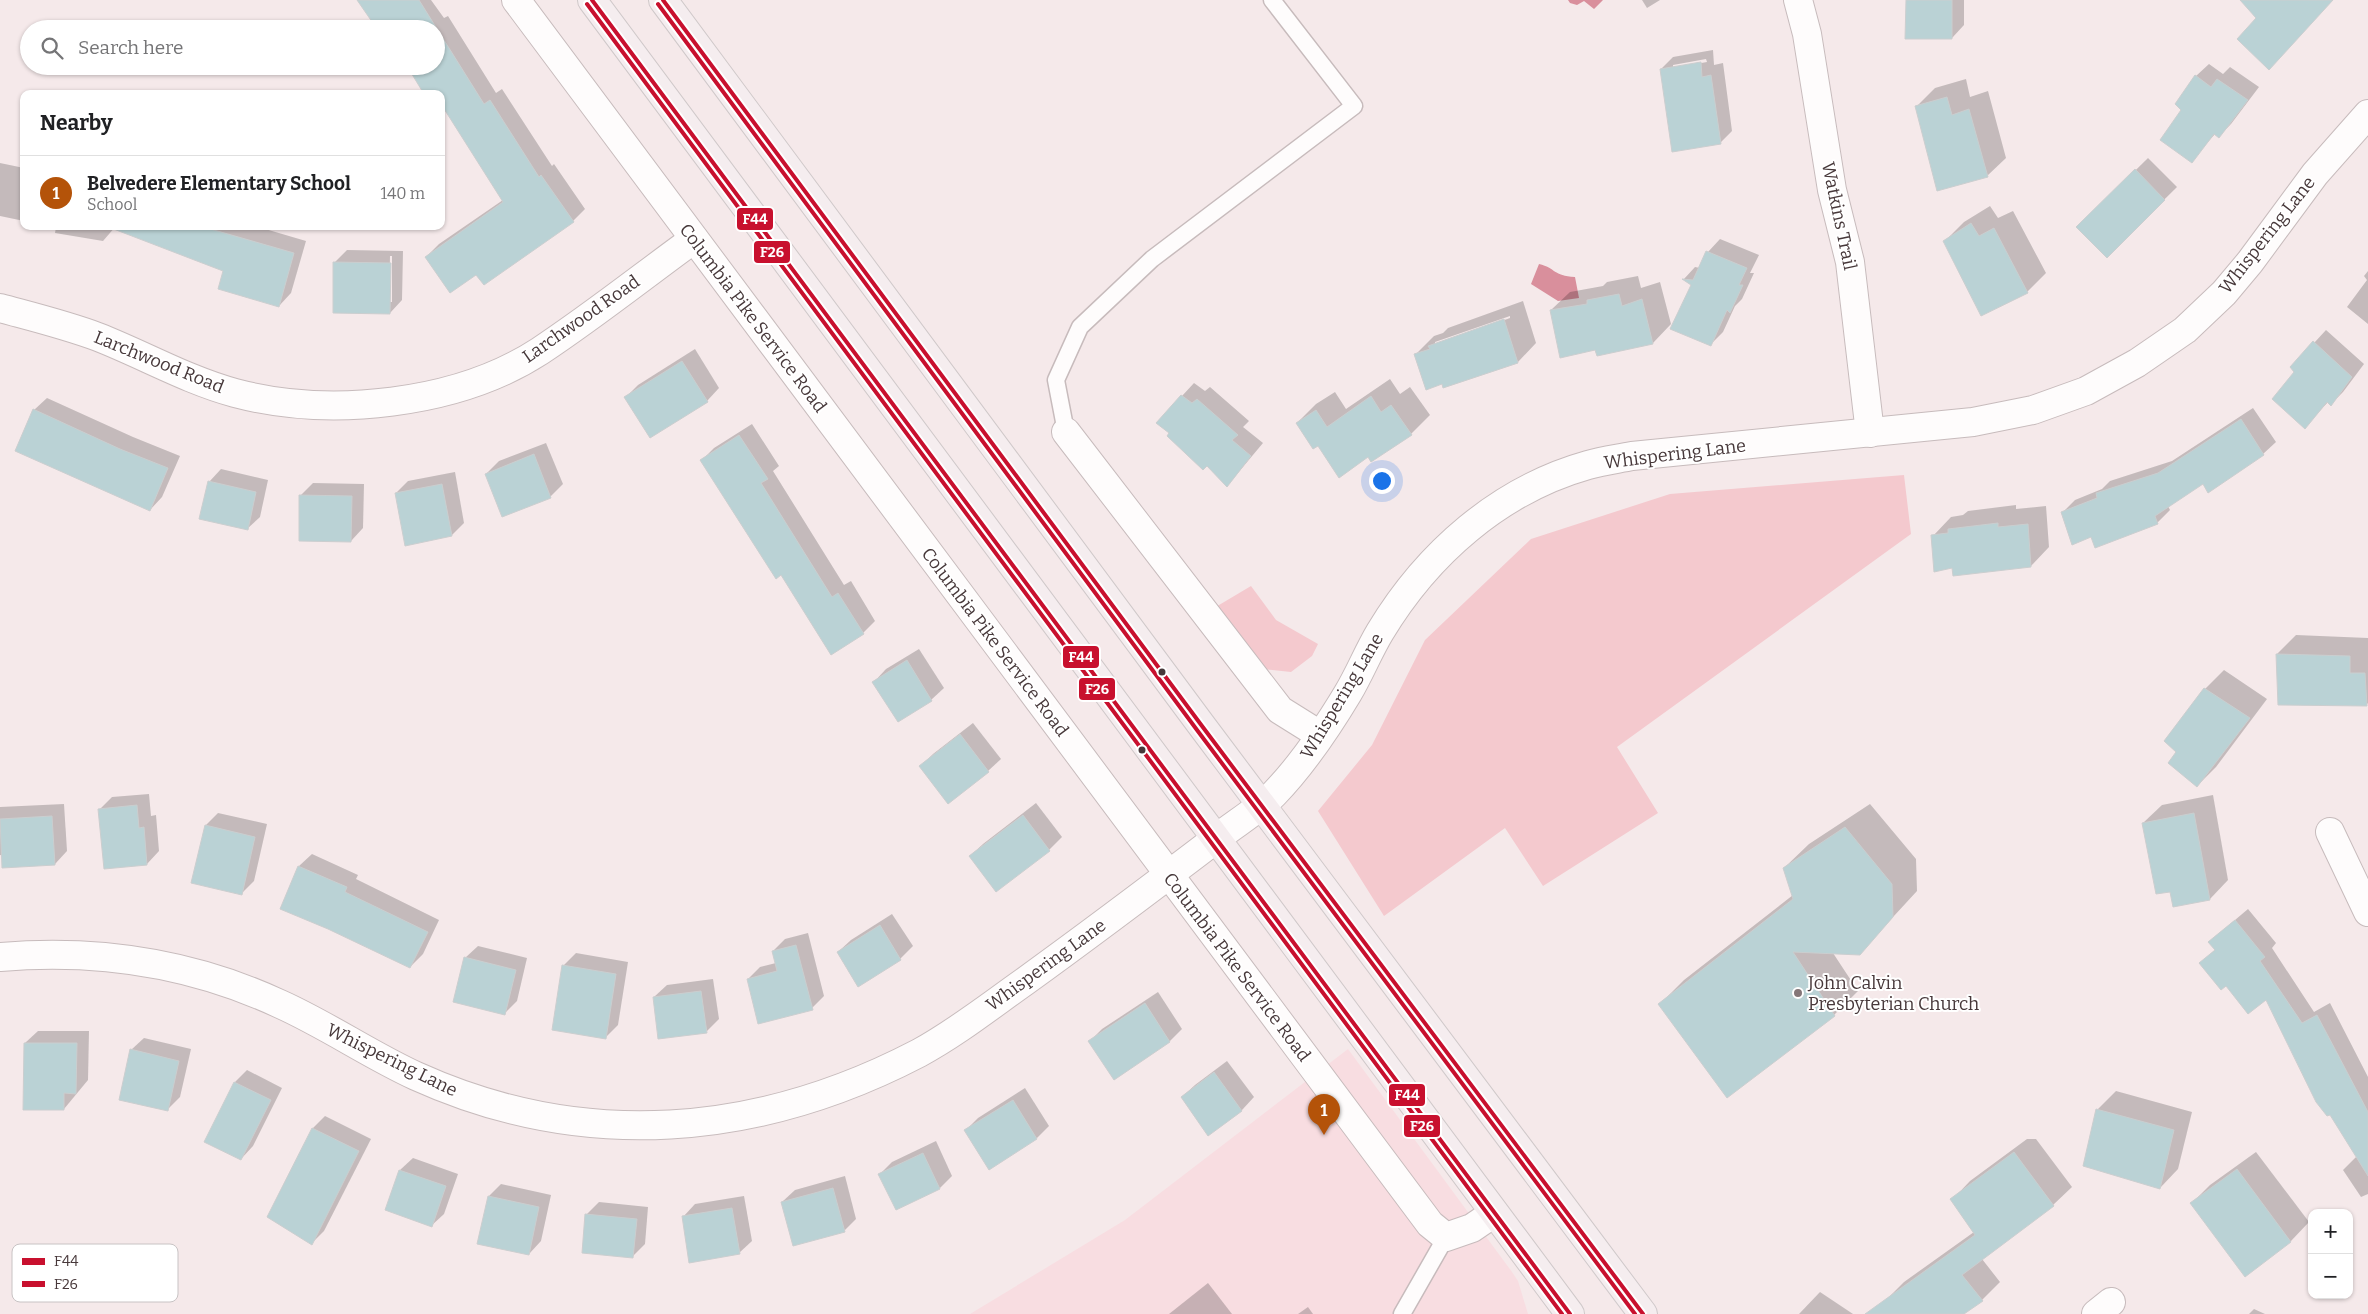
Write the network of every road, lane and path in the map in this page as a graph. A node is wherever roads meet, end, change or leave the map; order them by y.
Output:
1 (516, 0) edge
2 (592, 0) edge
3 (663, 0) edge
4 (1272, 0) edge
5 (1798, 0) edge
6 (2368, 114) edge
7 (694, 239) junction
8 (0, 308) edge
9 (1066, 432) joint
10 (1870, 433) junction
11 (1320, 735) junction
12 (1261, 805) junction
13 (2330, 832) dead end
14 (1217, 838) junction
15 (1168, 875) junction
16 (2368, 912) edge
17 (0, 957) edge
18 (1494, 1213) junction
19 (1446, 1237) junction
20 (1402, 1314) edge
21 (1570, 1314) edge
22 (1644, 1314) edge

1 - 7 street, Columbia Pike Service Road
2 - 14 main road
3 - 12 main road
4 - 9 lane
5 - 10 street, Watkins Trail
6 - 10 street, Whispering Lane
7 - 8 street, Larchwood Road
7 - 15 street, Columbia Pike Service Road
9 - 11 street
10 - 11 street, Whispering Lane
11 - 12 street, Whispering Lane
12 - 14 street, Whispering Lane
12 - 22 main road
13 - 16 street
14 - 15 street, Whispering Lane
14 - 18 main road
15 - 17 street, Whispering Lane
15 - 19 street, Columbia Pike Service Road
18 - 19 street
18 - 21 main road
19 - 20 lane

